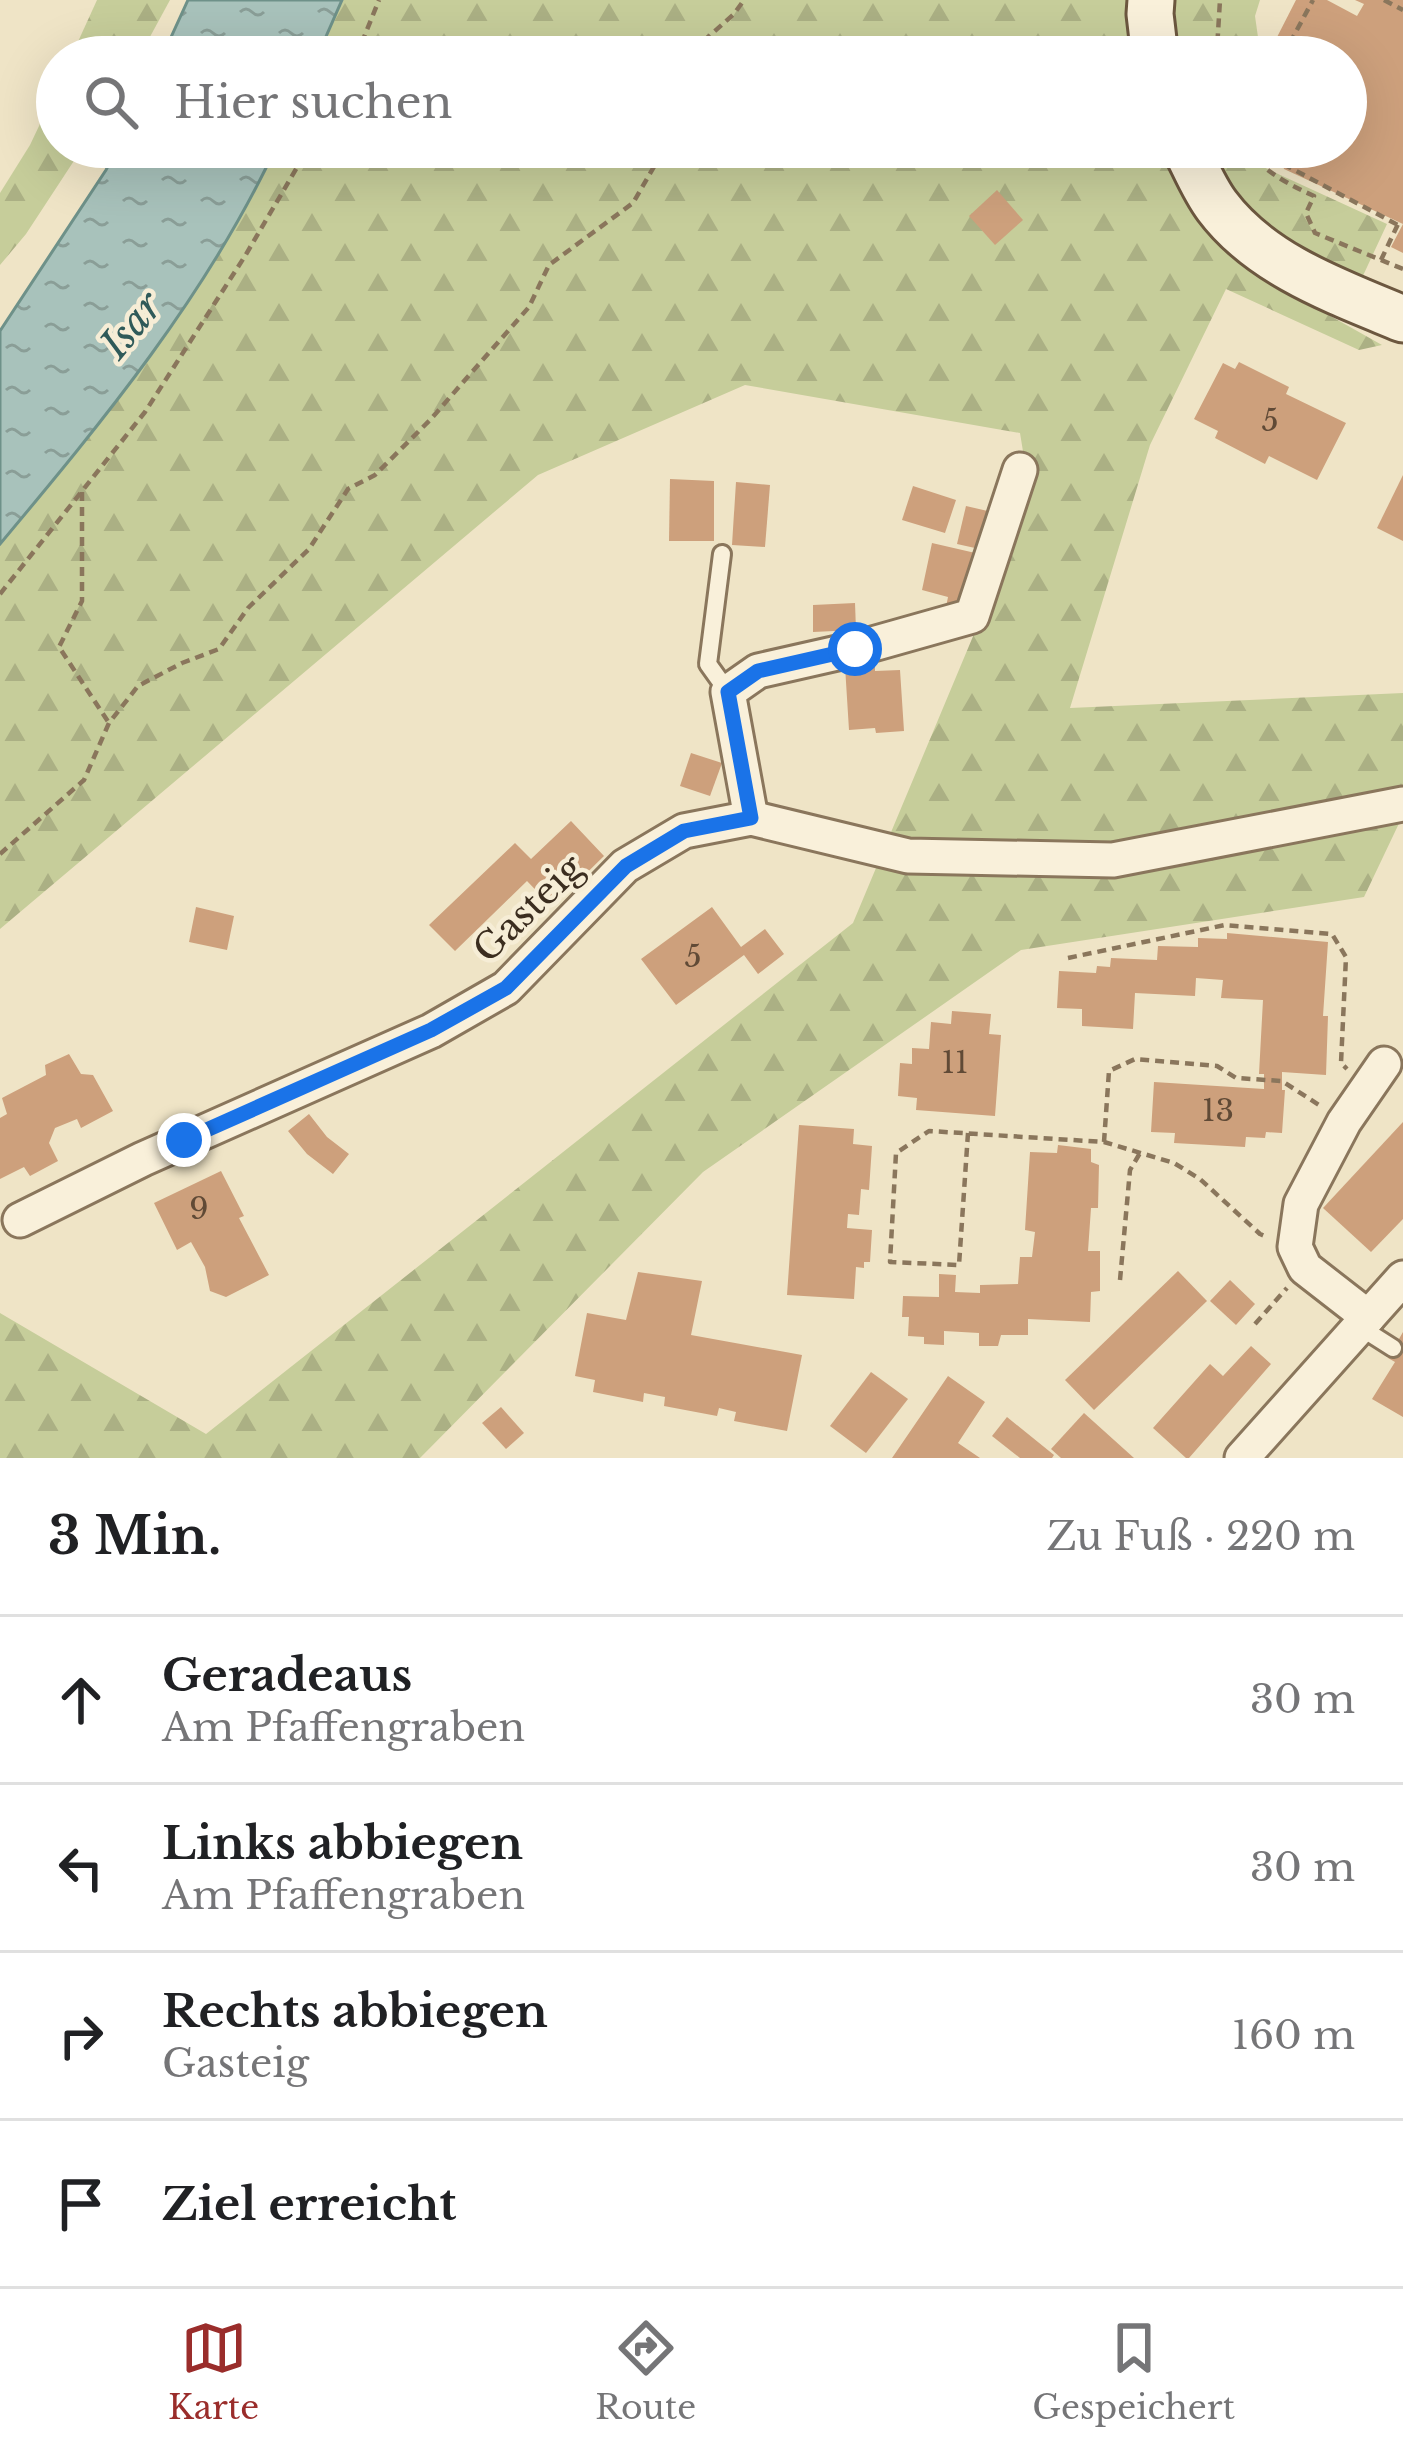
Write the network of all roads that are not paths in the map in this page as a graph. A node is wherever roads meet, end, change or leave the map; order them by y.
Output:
1 (1151, 0) edge
2 (1153, 36) edge
3 (1196, 168) edge
4 (1403, 319) edge
5 (1020, 470) dead end
6 (722, 554) dead end
7 (728, 692) junction
8 (1403, 804) edge
9 (751, 818) junction
10 (1376, 1076) road end
11 (20, 1220) dead end
12 (1403, 1278) edge
13 (1364, 1322) junction
14 (1394, 1348) dead end
15 (1242, 1458) edge

1 - 2 main road
3 - 4 main road
5 - 7 street
6 - 7 lane
7 - 9 street
8 - 9 street, Gasteig
9 - 11 street, Gasteig
10 - 13 street
12 - 13 street
13 - 14 lane
13 - 15 street

